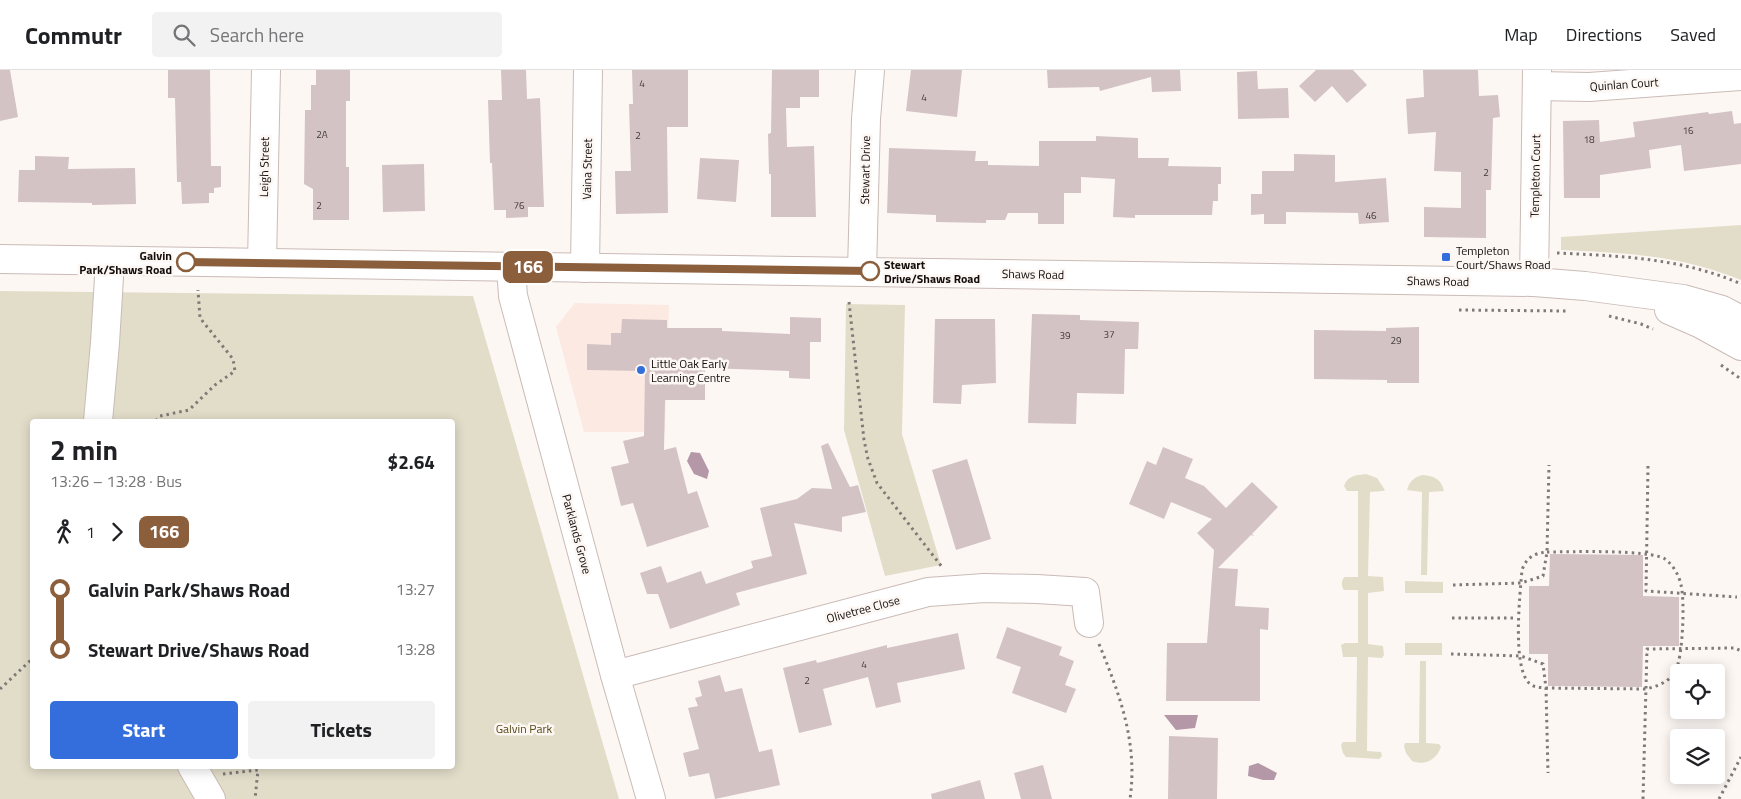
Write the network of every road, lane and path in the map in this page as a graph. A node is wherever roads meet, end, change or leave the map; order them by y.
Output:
1 (266, 70) edge
2 (588, 70) edge
3 (870, 70) edge
4 (1741, 76) edge
5 (1537, 78) edge
6 (1534, 252) junction
7 (0, 259) edge
8 (110, 261) junction
9 (262, 263) junction
10 (511, 267) junction
11 (585, 268) junction
12 (862, 271) junction
13 (1534, 282) junction
14 (1741, 284) edge
15 (198, 290) dead end
16 (849, 302) dead end
17 (1611, 303) junction
18 (1459, 310) dead end
19 (1573, 311) dead end
20 (1741, 320) edge
21 (1657, 331) dead end
22 (1741, 346) edge
23 (1719, 364) dead end
24 (1741, 379) edge
25 (98, 419) edge
26 (158, 419) edge
27 (1549, 465) dead end
28 (1648, 466) dead end
29 (1547, 552) junction
30 (1647, 553) junction
31 (1521, 583) junction
32 (1453, 585) dead end
33 (959, 590) junction
34 (1682, 594) junction
35 (1737, 597) dead end
36 (1452, 618) dead end
37 (1517, 618) junction
38 (1089, 623) joint
39 (1681, 649) junction
40 (1741, 651) edge
41 (1451, 654) dead end
42 (1520, 656) junction
43 (30, 661) edge
44 (615, 674) junction
45 (1546, 688) junction
46 (0, 689) edge
47 (1646, 689) junction
48 (1741, 757) edge
49 (194, 769) edge
50 (1548, 773) dead end
51 (211, 799) edge
52 (651, 799) edge
53 (1130, 799) edge
54 (1643, 799) edge
55 (1719, 799) edge

1 - 9 street, Leigh Street
2 - 11 street, Vaina Street
3 - 12 street, Stewart Drive
4 - 5 street, Quinlan Court
5 - 6 street, Templeton Court
6 - 13 street, Templeton Court
6 - 14 path
7 - 8 street, Shaws Road
8 - 9 street, Shaws Road
8 - 25 street
9 - 10 street, Shaws Road
10 - 11 street, Shaws Road
10 - 44 street, Parklands Grove
11 - 12 street, Shaws Road
12 - 13 street, Shaws Road
13 - 17 street, Shaws Road
15 - 26 path
16 - 33 path
17 - 20 street, Shaws Road
17 - 21 path
17 - 22 street, Shaws Road
18 - 19 path
23 - 24 path
27 - 29 path
28 - 30 path
29 - 30 path
29 - 31 path
29 - 31 path
30 - 34 path
30 - 34 path
31 - 32 path
31 - 37 path
33 - 38 street, Olivetree Close
33 - 44 street, Olivetree Close
34 - 35 path
34 - 39 path
36 - 37 path
37 - 42 path
38 - 53 path
39 - 40 path
39 - 47 path
39 - 47 path
41 - 42 path
42 - 45 path
42 - 45 path
43 - 46 path
44 - 52 street, Parklands Grove
45 - 47 path
45 - 50 path
47 - 54 path
48 - 55 path
49 - 51 street

